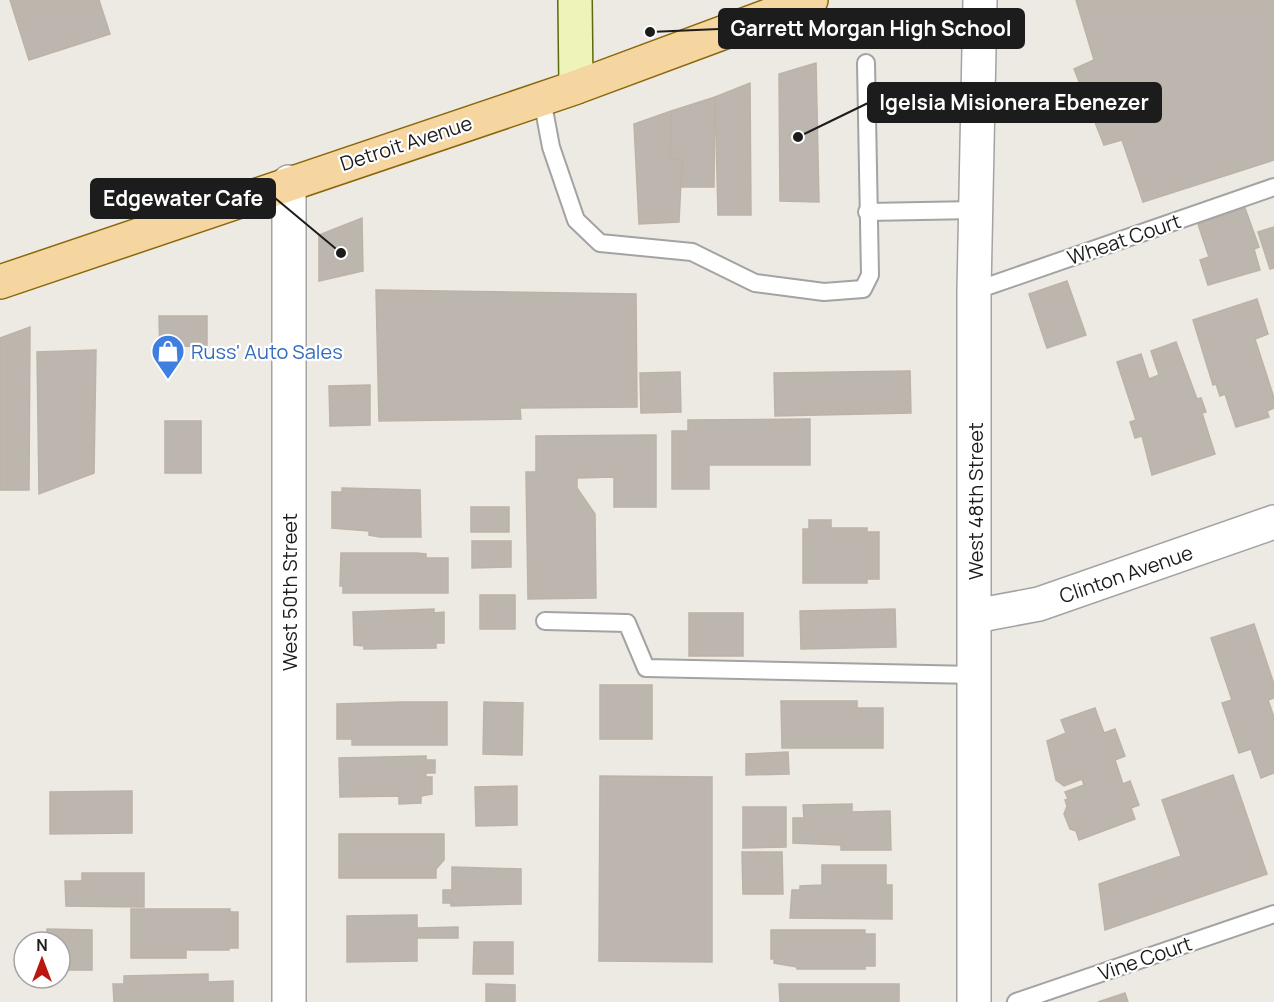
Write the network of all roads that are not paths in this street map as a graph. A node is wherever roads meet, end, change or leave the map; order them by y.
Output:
1 (575, 0) edge
2 (811, 0) edge
3 (980, 0) edge
4 (866, 63) dead end
5 (576, 87) junction
6 (542, 99) junction
7 (289, 183) junction
8 (1274, 187) edge
9 (976, 210) junction
10 (867, 212) junction
11 (0, 282) edge
12 (974, 291) junction
13 (1274, 522) edge
14 (975, 616) junction
15 (545, 621) dead end
16 (975, 675) junction
17 (1274, 914) edge
18 (289, 1002) edge
19 (974, 1002) edge
20 (1017, 1002) edge

1 - 5 street
2 - 5 main road, Detroit Avenue
3 - 9 street, West 48th Street
4 - 10 lane
5 - 6 main road, Detroit Avenue
6 - 7 main road, Detroit Avenue
6 - 10 lane
7 - 11 main road, Detroit Avenue
7 - 18 street, West 50th Street
8 - 12 lane, Wheat Court
9 - 10 lane
9 - 12 street, West 48th Street
12 - 14 street, West 48th Street
13 - 14 street, Clinton Avenue
14 - 16 street, West 48th Street
15 - 16 lane
16 - 19 street, West 48th Street
17 - 20 lane, Vine Court

